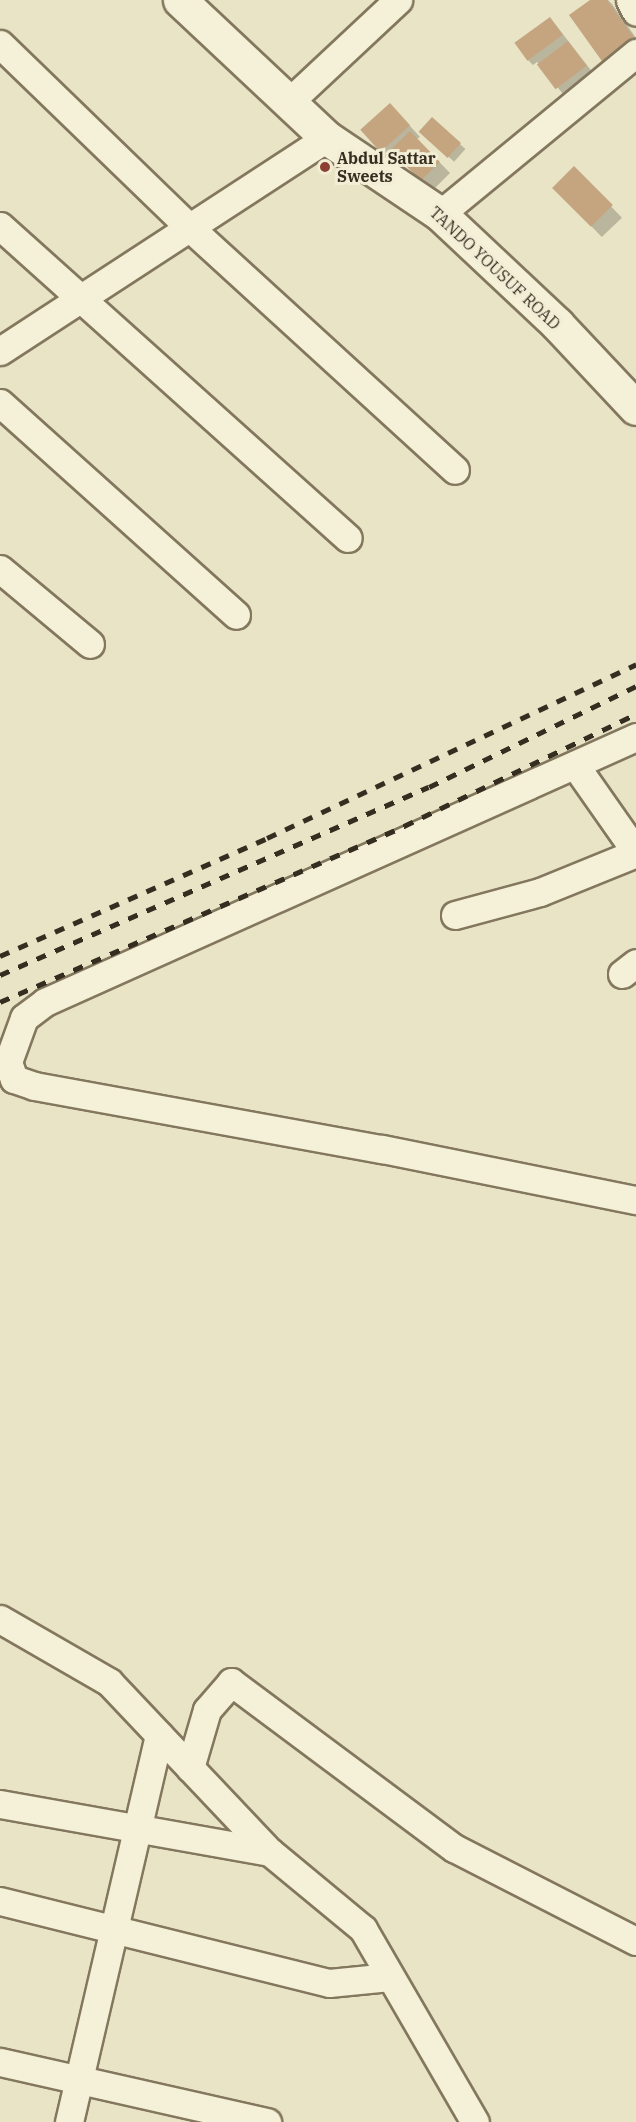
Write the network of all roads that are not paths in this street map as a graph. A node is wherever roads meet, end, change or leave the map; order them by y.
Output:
1 (180, 0) edge
2 (398, 0) edge
3 (630, 0) edge
4 (636, 12) edge
5 (0, 44) edge
6 (636, 53) edge
7 (288, 103) junction
8 (327, 138) junction
9 (441, 214) junction
10 (0, 226) edge
11 (189, 227) junction
12 (79, 299) junction
13 (0, 351) edge
14 (0, 403) edge
15 (636, 408) edge
16 (456, 470) dead end
17 (348, 538) dead end
18 (0, 569) edge
19 (236, 615) dead end
20 (90, 644) dead end
21 (636, 737) edge
22 (575, 765) junction
23 (636, 853) edge
24 (456, 915) dead end
25 (636, 1200) edge
26 (0, 1619) edge
27 (159, 1735) junction
28 (190, 1768) junction
29 (0, 1804) edge
30 (138, 1828) junction
31 (270, 1852) junction
32 (0, 1901) edge
33 (114, 1930) junction
34 (636, 1941) edge
35 (390, 1977) junction
36 (0, 2062) edge
37 (80, 2080) junction
38 (69, 2122) edge
39 (267, 2122) edge
40 (475, 2122) edge

1 - 7 street, TANDO YOUSUF ROAD
2 - 7 street
3 - 4 street
5 - 11 street
6 - 9 street
7 - 8 street, TANDO YOUSUF ROAD
8 - 9 street, TANDO YOUSUF ROAD
8 - 11 street
9 - 15 street, TANDO YOUSUF ROAD
10 - 12 street
11 - 12 street
11 - 16 street
12 - 13 street
12 - 17 street
14 - 19 street
18 - 20 street
21 - 22 street
22 - 23 street
22 - 25 street
23 - 24 street
26 - 27 street
27 - 28 street
27 - 30 street
28 - 31 street
28 - 34 street
29 - 30 street
30 - 31 street
30 - 33 street
31 - 35 street
32 - 33 street
33 - 35 street
33 - 37 street
35 - 40 street
36 - 37 street
37 - 38 street
37 - 39 street

